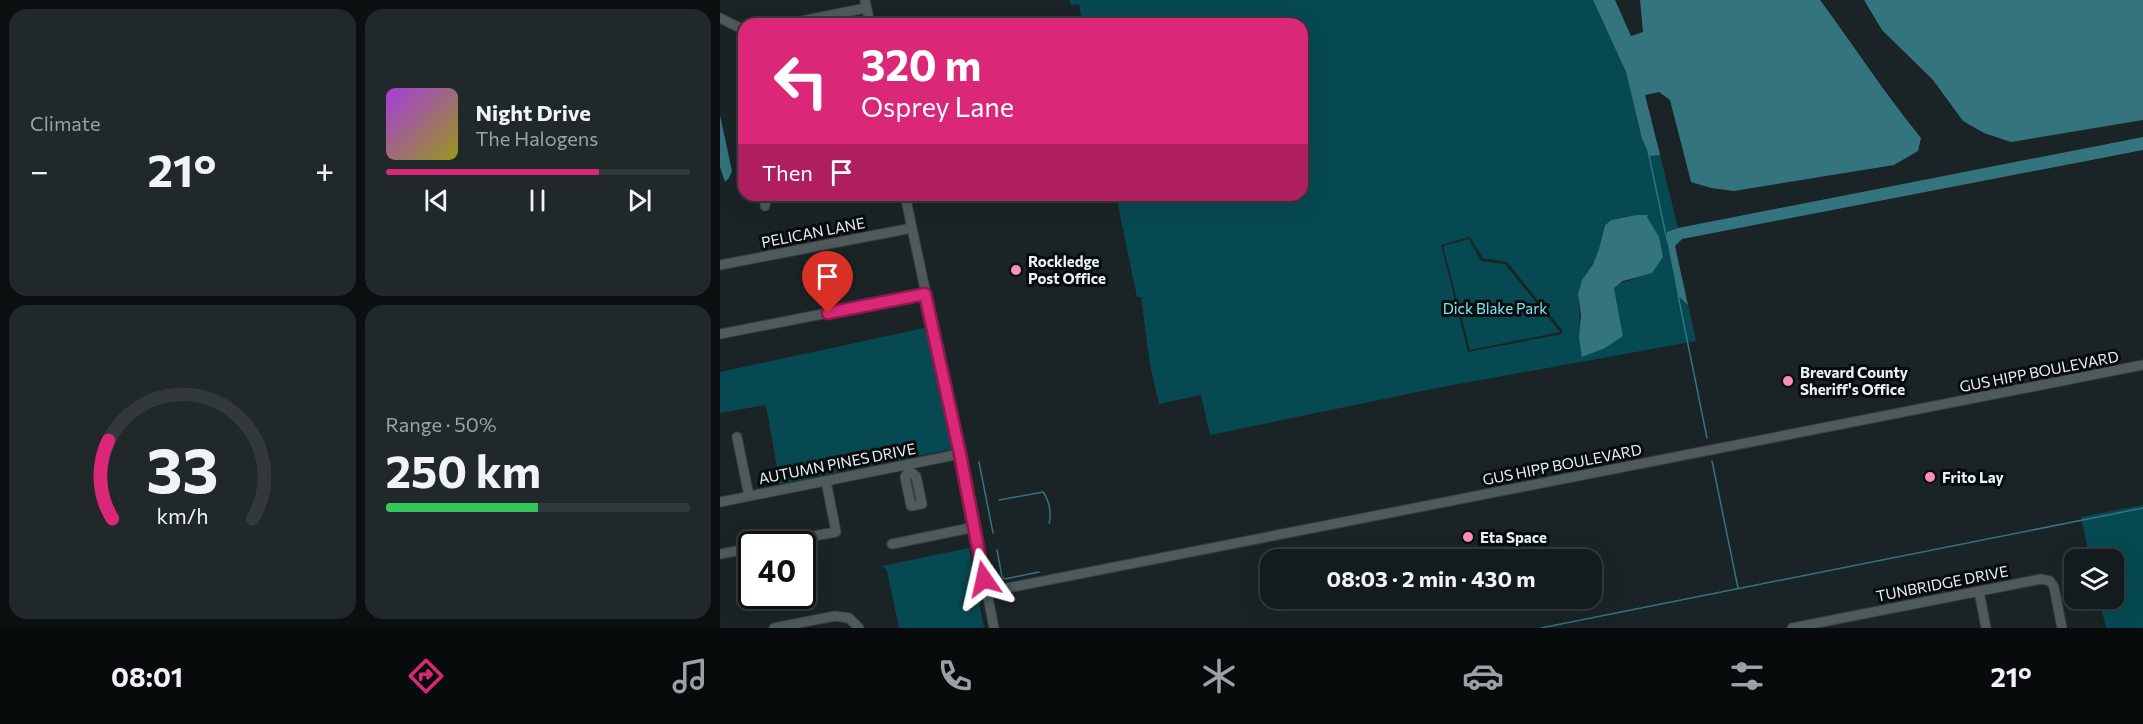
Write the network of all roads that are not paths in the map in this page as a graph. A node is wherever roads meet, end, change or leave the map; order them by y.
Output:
1 (866, 4) edge
2 (720, 18) edge
3 (811, 18) edge
4 (738, 27) edge
5 (766, 201) edge
6 (906, 201) edge
7 (765, 206) dead end
8 (912, 228) junction
9 (720, 265) edge
10 (925, 294) junction
11 (720, 334) edge
12 (2143, 365) edge
13 (737, 437) dead end
14 (960, 454) junction
15 (826, 481) junction
16 (749, 496) junction
17 (720, 502) edge
18 (975, 527) junction
19 (816, 536) edge
20 (892, 544) dead end
21 (738, 551) edge
22 (720, 554) edge
23 (1979, 591) junction
24 (987, 592) junction
25 (774, 628) edge
26 (859, 628) edge
27 (994, 628) edge
28 (1792, 628) edge
29 (1986, 628) edge
30 (2062, 628) edge

1 - 3 street
2 - 4 street
5 - 7 street
6 - 8 street
8 - 9 street, PELICAN LANE
8 - 10 street
10 - 11 street
10 - 14 street
12 - 24 street, GUS HIPP BOULEVARD
13 - 16 street
14 - 15 street, AUTUMN PINES DRIVE
14 - 18 street
15 - 16 street, AUTUMN PINES DRIVE
15 - 19 street
16 - 17 street, AUTUMN PINES DRIVE
18 - 20 street
18 - 24 street
21 - 22 street
23 - 28 street, TUNBRIDGE DRIVE
23 - 29 street
23 - 30 street, TUNBRIDGE DRIVE
24 - 27 street
25 - 26 street

